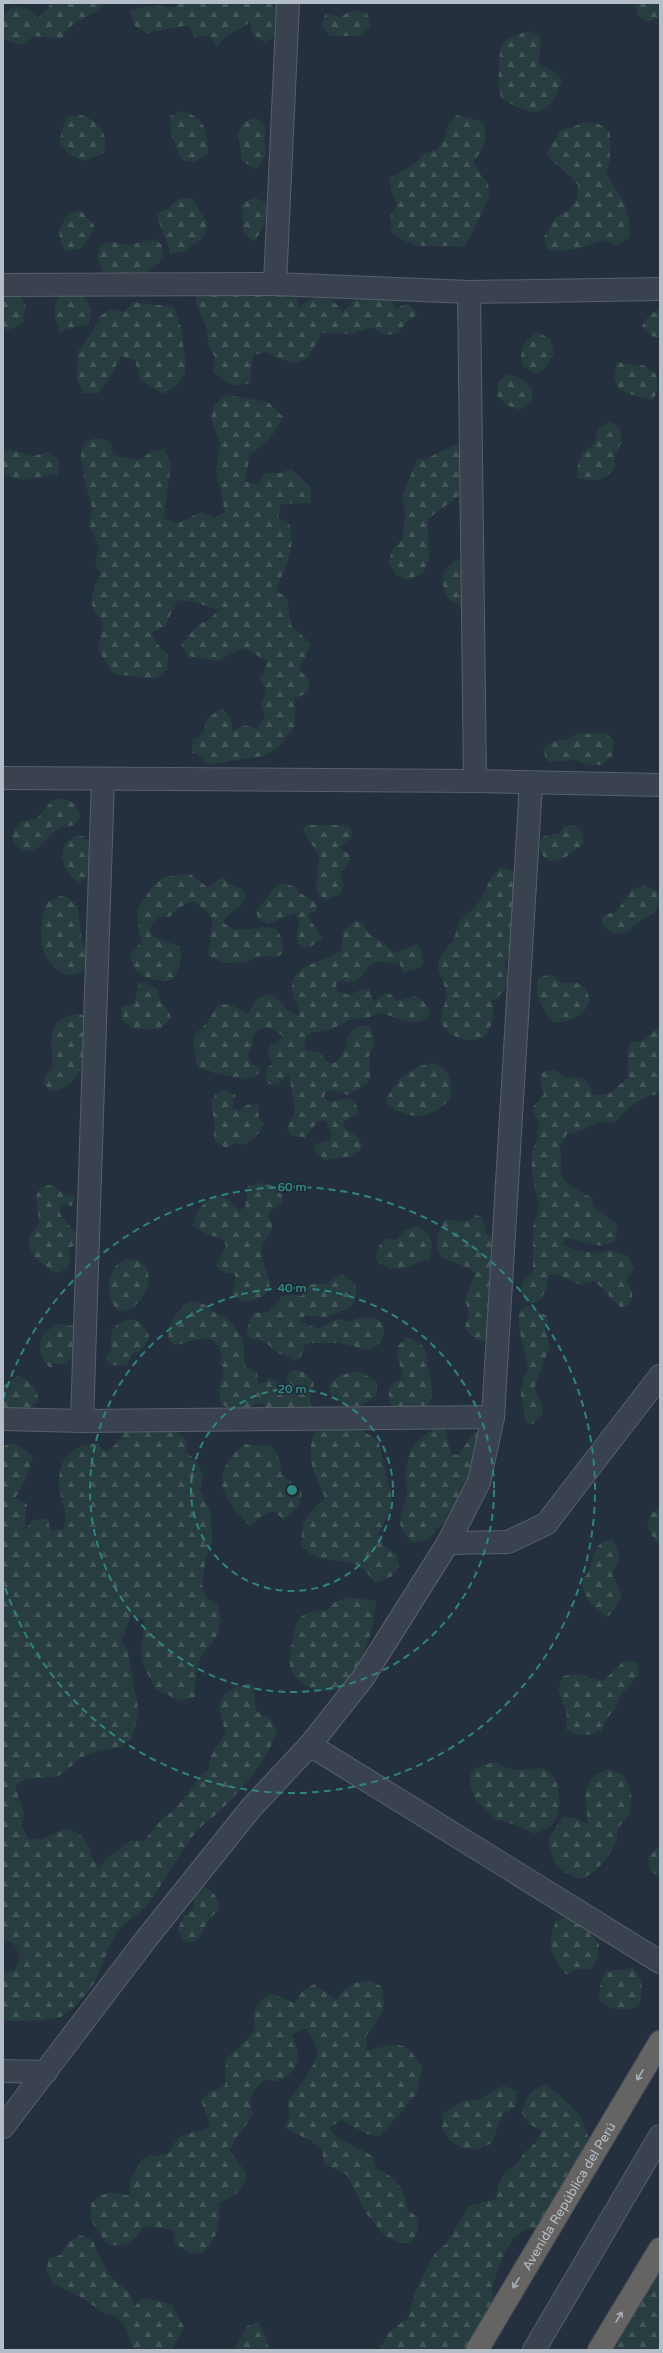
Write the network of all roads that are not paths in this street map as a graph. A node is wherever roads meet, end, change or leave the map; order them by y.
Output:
1 (288, 3) edge
2 (275, 284) junction
3 (3, 285) edge
4 (660, 289) edge
5 (469, 292) junction
6 (3, 778) edge
7 (103, 778) junction
8 (475, 781) junction
9 (531, 783) junction
10 (660, 785) edge
11 (660, 1376) edge
12 (493, 1417) junction
13 (3, 1419) edge
14 (82, 1421) junction
15 (448, 1544) junction
16 (310, 1745) junction
17 (660, 1962) edge
18 (660, 2042) edge
19 (3, 2071) edge
20 (46, 2072) junction
21 (3, 2127) edge
22 (660, 2136) edge
23 (660, 2249) edge
24 (477, 2350) edge
25 (534, 2350) edge
26 (599, 2350) edge

1 - 2 street
2 - 3 street
2 - 5 street
4 - 5 street
5 - 8 street
6 - 7 street
7 - 8 street
7 - 14 street
8 - 9 street
9 - 10 street
9 - 12 street
11 - 15 street
12 - 14 street
12 - 15 street
13 - 14 street
15 - 16 street
16 - 17 street
16 - 20 street
18 -> 24 highway, Avenida República del Perú
19 - 20 street
20 - 21 street
22 - 25 street
26 -> 23 highway

